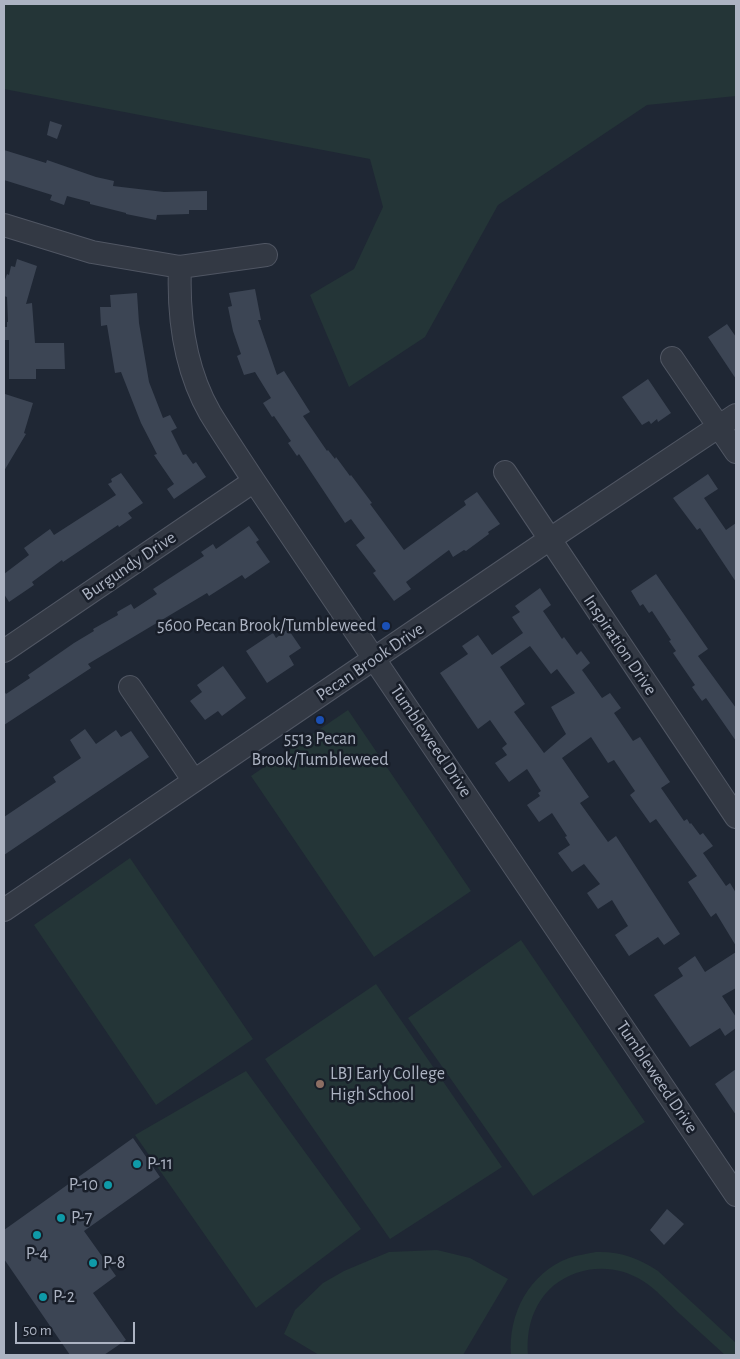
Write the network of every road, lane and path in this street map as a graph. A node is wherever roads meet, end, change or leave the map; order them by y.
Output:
1 (4, 225) edge
2 (266, 255) dead end
3 (180, 267) junction
4 (672, 358) dead end
5 (728, 421) edge
6 (736, 452) edge
7 (505, 472) dead end
8 (254, 481) junction
9 (550, 539) junction
10 (4, 651) edge
11 (375, 658) junction
12 (130, 688) dead end
13 (194, 781) junction
14 (736, 817) edge
15 (4, 910) edge
16 (736, 1195) edge

1 - 3 street
2 - 3 street
3 - 8 street, Tumbleweed Drive
4 - 5 street
5 - 6 street
5 - 9 street, Pecan Brook Drive
7 - 9 street, Inspiration Drive
8 - 10 street, Burgundy Drive
8 - 11 street, Tumbleweed Drive
9 - 11 street, Pecan Brook Drive
9 - 14 street, Inspiration Drive
11 - 13 street, Pecan Brook Drive
11 - 16 street, Tumbleweed Drive
12 - 13 street
13 - 15 street, Pecan Brook Drive

